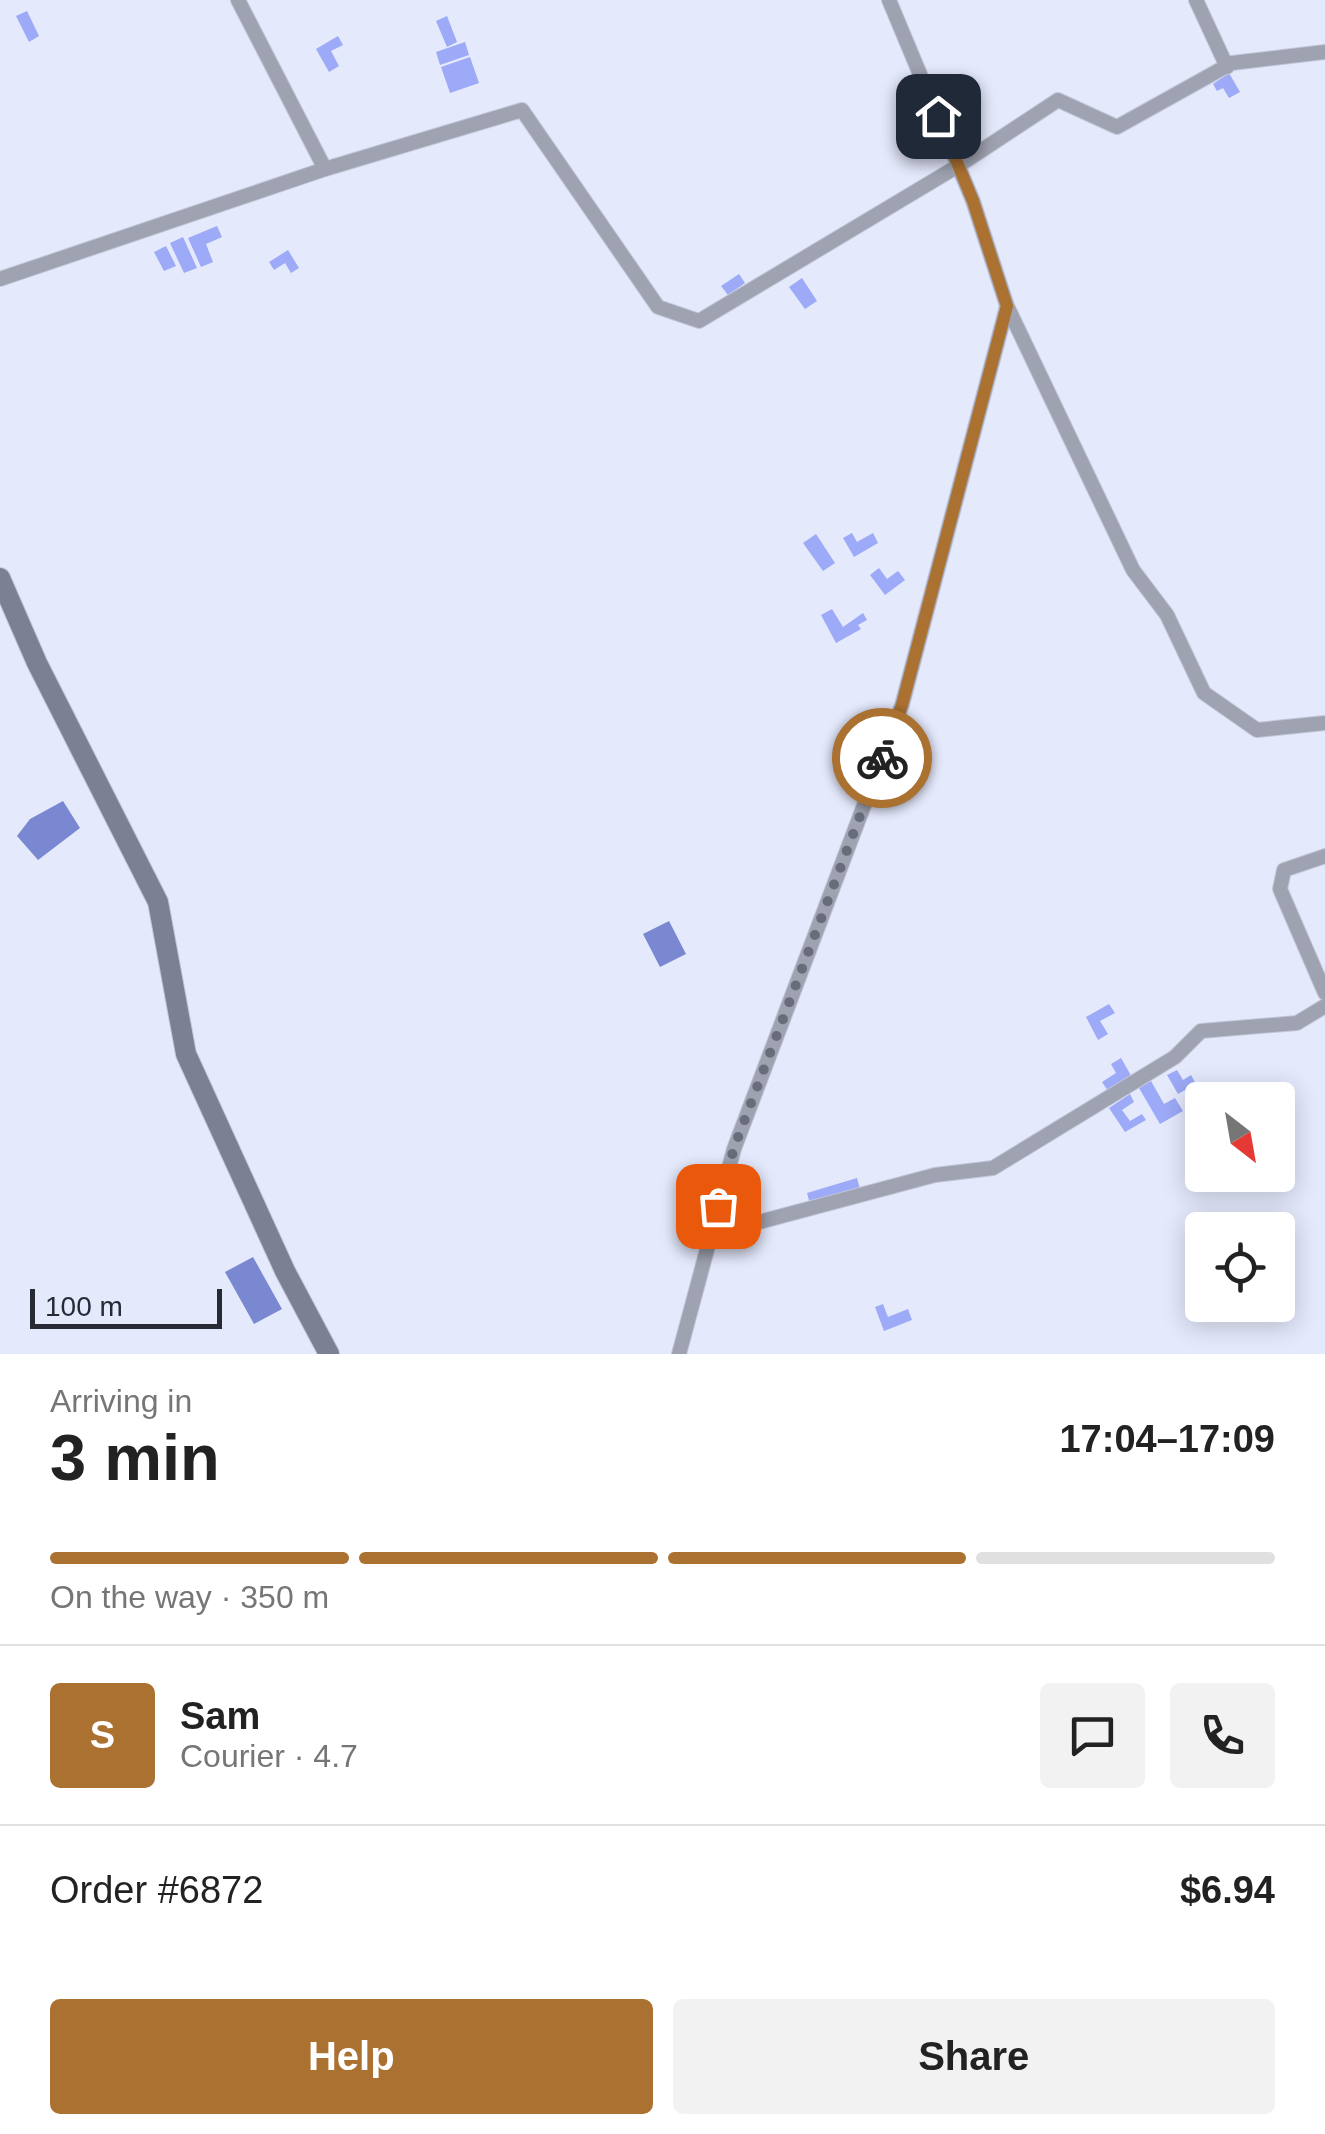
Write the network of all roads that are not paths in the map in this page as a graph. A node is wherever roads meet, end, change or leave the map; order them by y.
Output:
1 (238, 0) edge
2 (889, 0) edge
3 (1196, 0) edge
4 (1325, 52) edge
5 (1226, 66) junction
6 (958, 166) junction
7 (325, 169) junction
8 (0, 278) edge
9 (1007, 306) junction
10 (0, 578) edge
11 (1325, 723) edge
12 (1325, 856) edge
13 (1325, 993) edge
14 (1325, 1006) edge
15 (711, 1235) junction
16 (329, 1354) edge
17 (678, 1354) edge

1 - 7 street
2 - 6 street
3 - 5 street
4 - 5 street
5 - 6 street
6 - 7 street
6 - 9 street
7 - 8 street
9 - 11 street
9 - 15 street
10 - 16 main road
12 - 13 street
14 - 15 street
15 - 17 street

